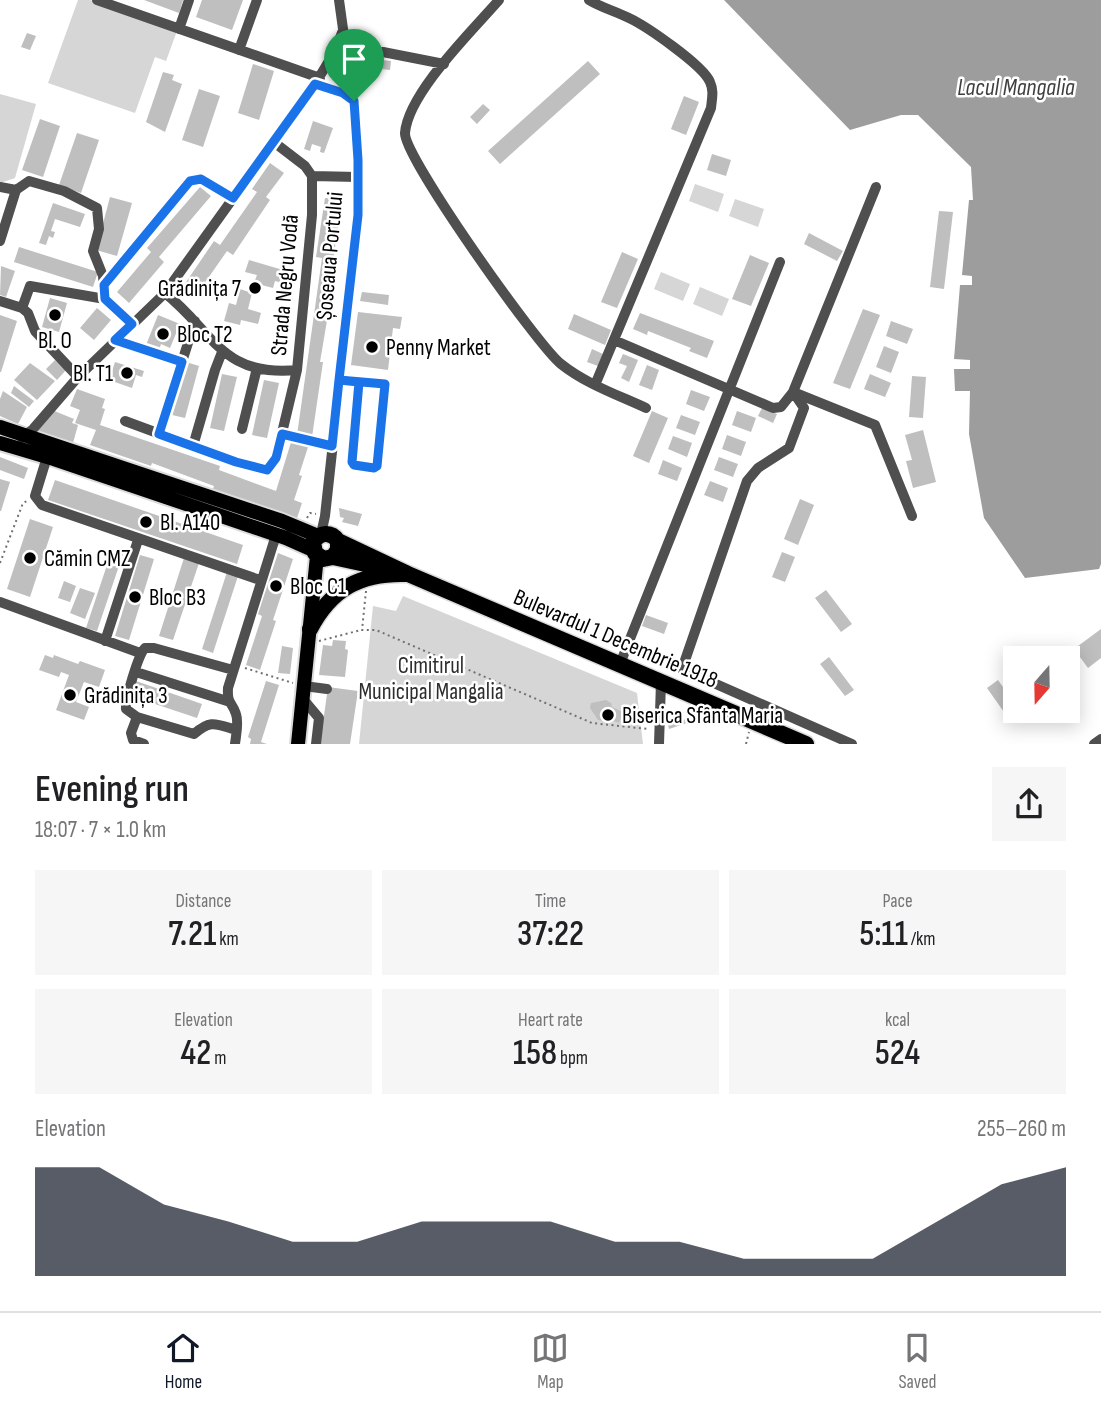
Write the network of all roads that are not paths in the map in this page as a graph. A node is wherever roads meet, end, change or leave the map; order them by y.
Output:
1 (97, 0) edge
2 (189, 0) edge
3 (257, 0) edge
4 (339, 0) edge
5 (499, 0) edge
6 (589, 0) edge
7 (179, 29) junction
8 (344, 30) junction
9 (239, 50) junction
10 (348, 58) junction
11 (444, 64) junction
12 (317, 81) junction
13 (354, 101) junction
14 (275, 143) junction
15 (312, 176) junction
16 (358, 177) junction
17 (0, 187) edge
18 (876, 187) dead end
19 (16, 190) junction
20 (233, 198) junction
21 (0, 241) edge
22 (779, 262) dead end
23 (104, 285) junction
24 (165, 293) junction
25 (105, 299) junction
26 (0, 301) edge
27 (22, 308) junction
28 (195, 321) junction
29 (132, 324) junction
30 (614, 340) junction
31 (222, 352) junction
32 (257, 368) junction
33 (297, 370) junction
34 (78, 377) junction
35 (339, 380) junction
36 (359, 382) junction
37 (595, 385) junction
38 (729, 390) junction
39 (793, 392) junction
40 (646, 408) dead end
41 (125, 421) dead end
42 (0, 427) edge
43 (242, 429) dead end
44 (159, 434) junction
45 (25, 436) junction
46 (3, 446) edge
47 (193, 446) junction
48 (47, 457) junction
49 (912, 516) dead end
50 (276, 535) junction
51 (138, 540) junction
52 (325, 546) junction
53 (408, 574) junction
54 (260, 580) junction
55 (0, 602) edge
56 (310, 629) junction
57 (105, 641) junction
58 (140, 653) junction
59 (620, 664) junction
60 (233, 670) junction
61 (136, 671) junction
62 (661, 682) junction
63 (327, 689) dead end
64 (304, 693) junction
65 (228, 701) junction
66 (137, 717) junction
67 (236, 730) junction
68 (193, 739) edge
69 (1101, 739) edge
70 (144, 744) edge
71 (235, 744) edge
72 (298, 744) edge
73 (316, 744) edge
74 (659, 744) edge
75 (806, 744) edge
76 (852, 744) edge
77 (1094, 744) edge

1 - 7 street
2 - 7 street
3 - 9 street
4 - 8 street, Șoseaua Portului
5 - 11 street
6 - 30 street
7 - 9 street
8 - 10 street, Șoseaua Portului
8 - 12 street
9 - 12 street
10 - 11 street
10 - 13 street, Șoseaua Portului
11 - 37 street
12 - 13 street
12 - 14 street
13 - 16 street, Șoseaua Portului
14 - 15 street
14 - 20 street
15 - 16 street
15 - 33 street, Strada Negru Vodă
16 - 35 street, Șoseaua Portului
17 - 19 street
18 - 39 street
19 - 21 street
19 - 23 street
20 - 23 street
20 - 24 street
22 - 38 street
23 - 25 street
24 - 28 street, Strada Negru Vodă
24 - 29 street
25 - 27 street
25 - 29 street
26 - 27 street
27 - 34 street
28 - 31 street, Strada Negru Vodă
28 - 44 street
29 - 34 street
30 - 37 street
30 - 38 street
31 - 32 street, Strada Negru Vodă
31 - 47 street
32 - 33 street, Strada Negru Vodă
32 - 43 street
33 - 47 street
34 - 45 street
35 - 36 street
35 - 52 street, Șoseaua Portului
36 - 36 street
37 - 40 street
38 - 39 street
38 - 59 street
39 - 49 street
39 - 76 street
41 - 44 street
42 - 45 main road, Bulevardul 1 Decembrie 1918
44 - 47 street
45 - 46 street
45 - 52 main road, Bulevardul 1 Decembrie 1918
46 - 48 main road, Bulevardul 1 Decembrie 1918
48 - 50 main road, Bulevardul 1 Decembrie 1918
48 - 51 street
50 - 52 main road, Bulevardul 1 Decembrie 1918
50 - 54 street
51 - 54 street
51 - 57 street
52 - 53 highway, Bulevardul 1 Decembrie 1918
52 - 56 main road
53 - 56 highway
53 - 59 highway, Bulevardul 1 Decembrie 1918
54 - 60 street
55 - 57 street
56 - 64 main road
57 - 58 street
58 - 60 street
58 - 61 street
59 - 62 highway, Bulevardul 1 Decembrie 1918
60 - 65 street
61 - 65 street
61 - 66 street
62 - 74 street
62 - 75 highway, Bulevardul 1 Decembrie 1918
63 - 64 street
64 - 72 main road
64 - 73 street
65 - 67 street
66 - 68 street
66 - 70 street
67 - 68 street
67 - 71 street
69 - 77 street

